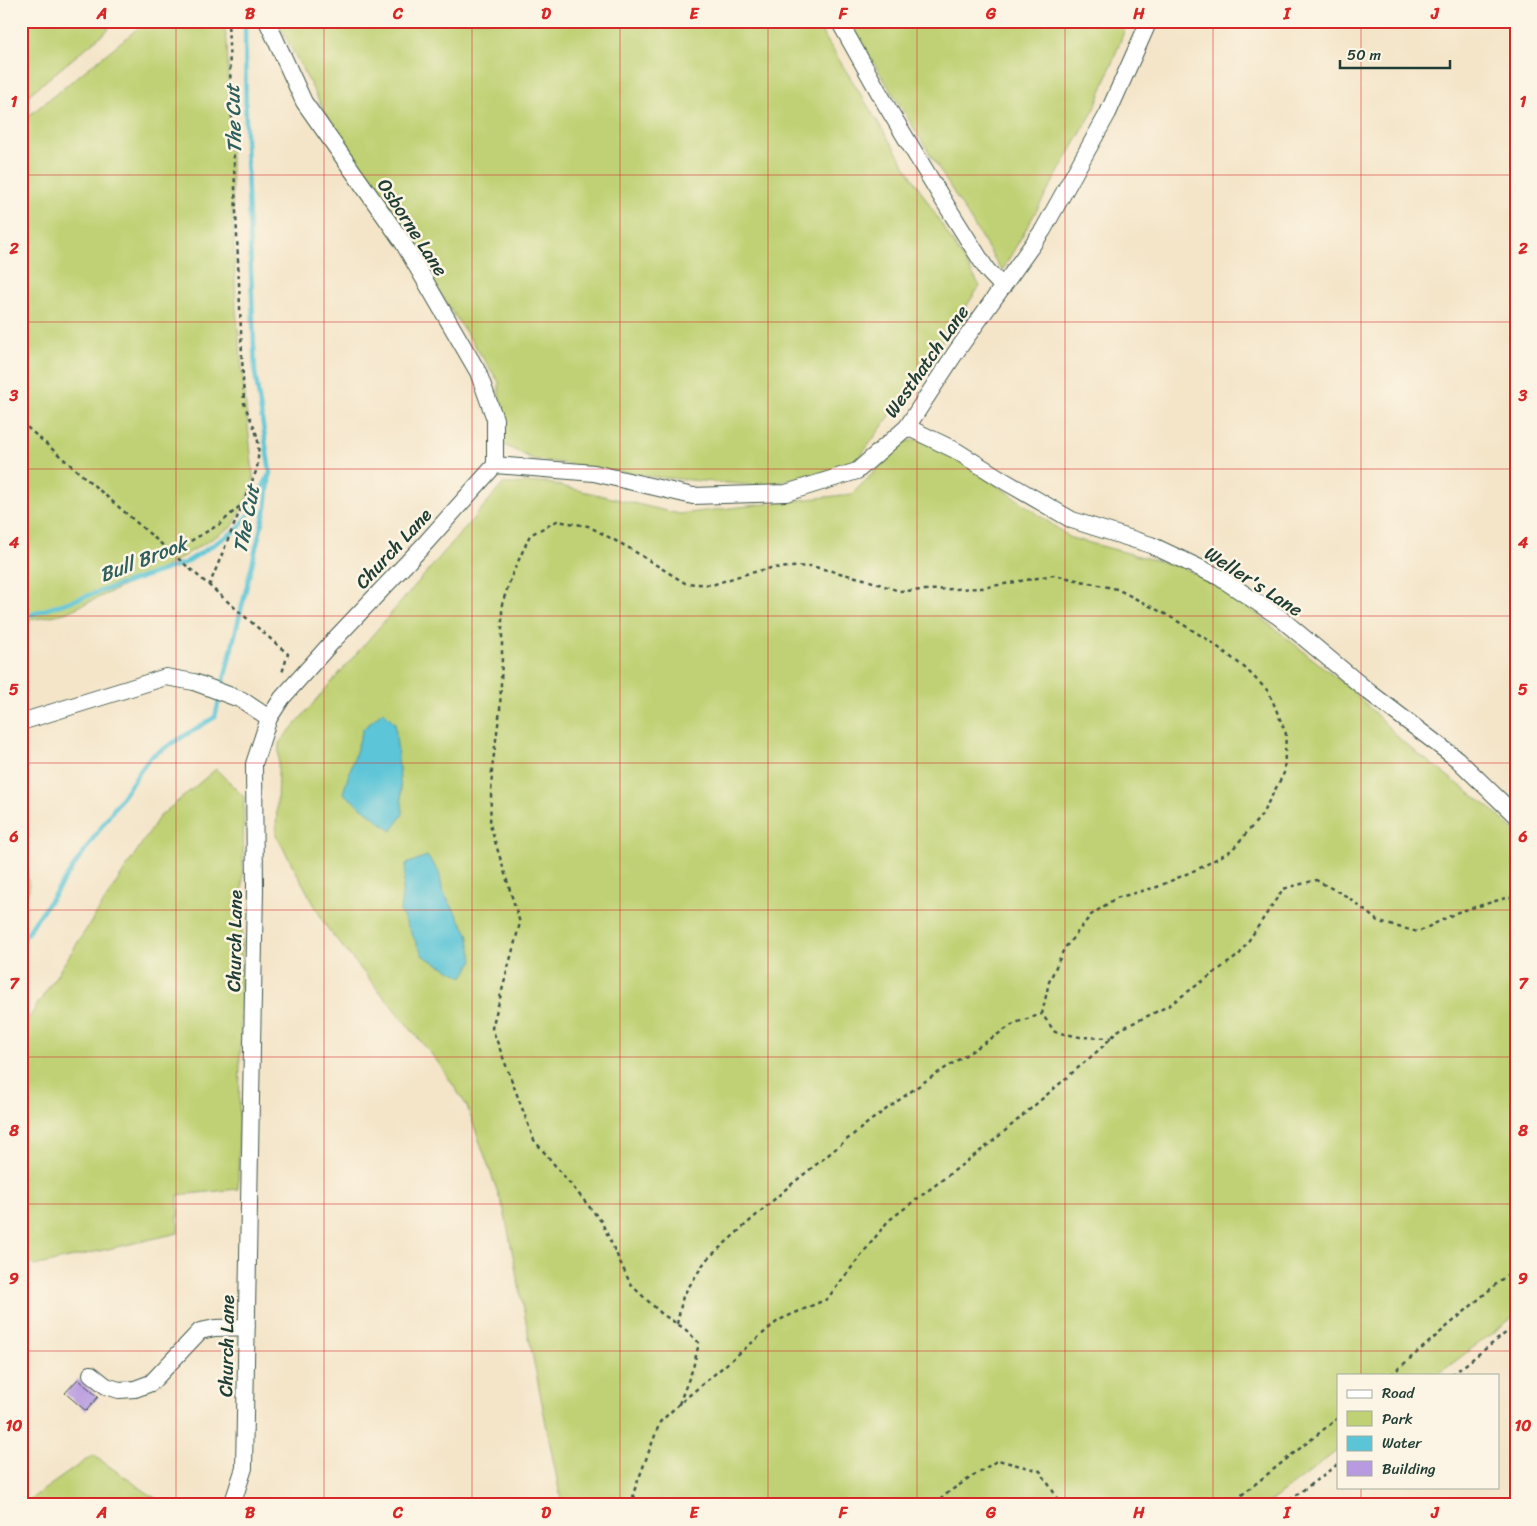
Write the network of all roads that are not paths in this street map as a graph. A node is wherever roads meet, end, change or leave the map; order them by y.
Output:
1 (267, 21) edge
2 (839, 21) edge
3 (1149, 21) edge
4 (1003, 286) junction
5 (907, 427) junction
6 (495, 464) junction
7 (269, 718) junction
8 (21, 722) edge
9 (1516, 816) edge
10 (247, 1327) junction
11 (91, 1374) dead end
12 (232, 1505) edge

1 - 6 street, Osborne Lane
2 - 4 street
3 - 4 street, Westhatch Lane
4 - 5 street, Westhatch Lane
5 - 6 street, Westhatch Lane
5 - 9 street, Weller's Lane
6 - 7 street, Church Lane
7 - 8 street
7 - 10 street, Church Lane
10 - 11 street
10 - 12 street, Church Lane

